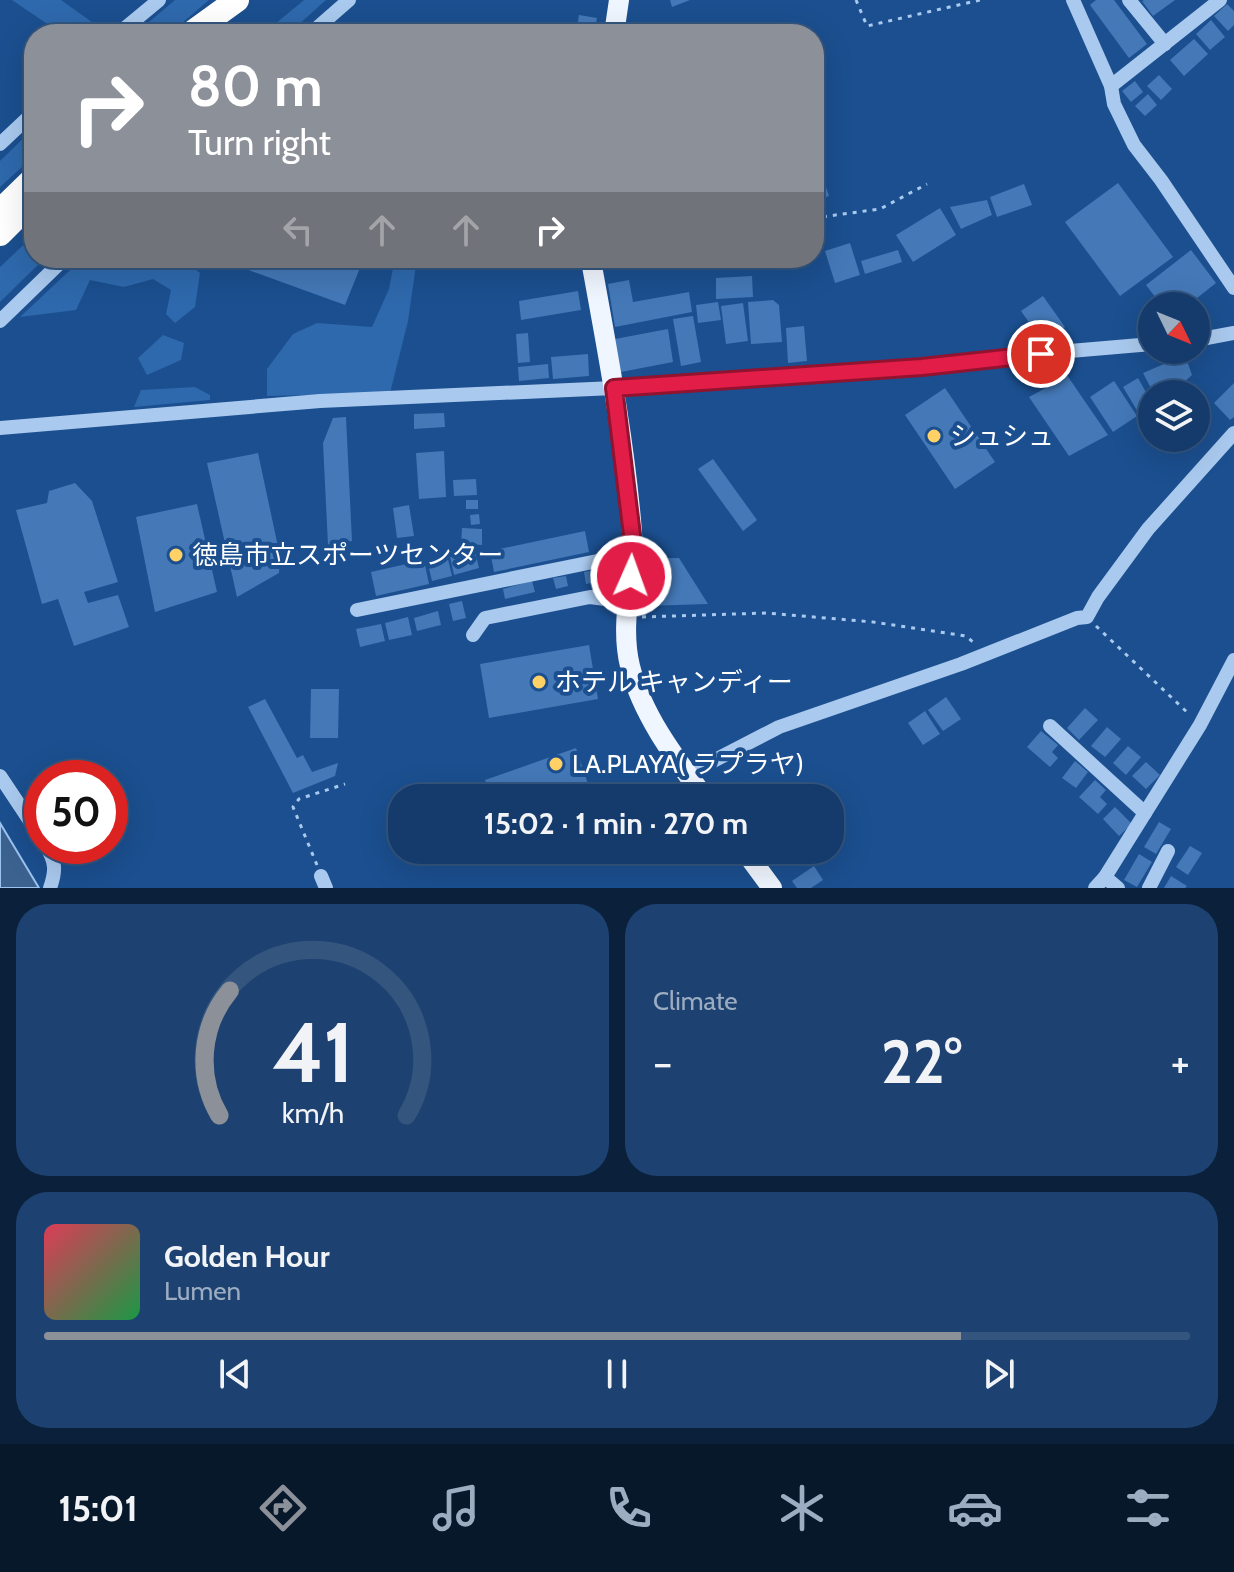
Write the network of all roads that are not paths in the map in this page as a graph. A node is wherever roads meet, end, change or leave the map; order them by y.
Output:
1 (159, 0) edge
2 (240, 0) edge
3 (349, 0) edge
4 (619, 0) edge
5 (1073, 0) edge
6 (1129, 0) edge
7 (1220, 0) edge
8 (130, 24) edge
9 (205, 24) edge
10 (215, 24) edge
11 (321, 24) edge
12 (615, 24) edge
13 (1165, 44) junction
14 (1111, 86) junction
15 (24, 121) edge
16 (0, 144) edge
17 (24, 188) edge
18 (24, 210) edge
19 (0, 211) edge
20 (0, 234) edge
21 (55, 268) edge
22 (592, 268) edge
23 (1234, 288) edge
24 (0, 321) edge
25 (1234, 333) edge
26 (1210, 337) edge
27 (1138, 345) edge
28 (614, 388) junction
29 (0, 428) edge
30 (1234, 433) edge
31 (632, 554) junction
32 (357, 610) dead end
33 (627, 610) junction
34 (473, 635) dead end
35 (1234, 660) edge
36 (1050, 726) dead end
37 (688, 774) junction
38 (0, 776) edge
39 (695, 784) edge
40 (24, 812) edge
41 (1145, 813) junction
42 (1168, 851) dead end
43 (55, 864) edge
44 (754, 864) edge
45 (1100, 883) edge
46 (50, 888) edge
47 (772, 888) edge
48 (1118, 888) edge
49 (1149, 888) edge

1 - 8 street
2 - 9 highway
2 - 10 highway
3 - 11 street
4 - 12 main road
5 - 14 street
6 - 13 street
7 - 13 street
13 - 14 street
14 - 23 street
15 - 16 street
17 - 19 highway
18 - 20 highway
21 - 24 street
22 - 28 main road
25 - 26 street
27 - 28 street
28 - 29 street
28 - 31 main road
30 - 37 street
31 - 32 street
31 - 33 main road
33 - 34 street
33 - 37 main road
35 - 41 street
36 - 41 street
37 - 39 main road
38 - 40 street
41 - 45 street
42 - 49 street
43 - 46 street
44 - 47 main road
45 - 48 street

